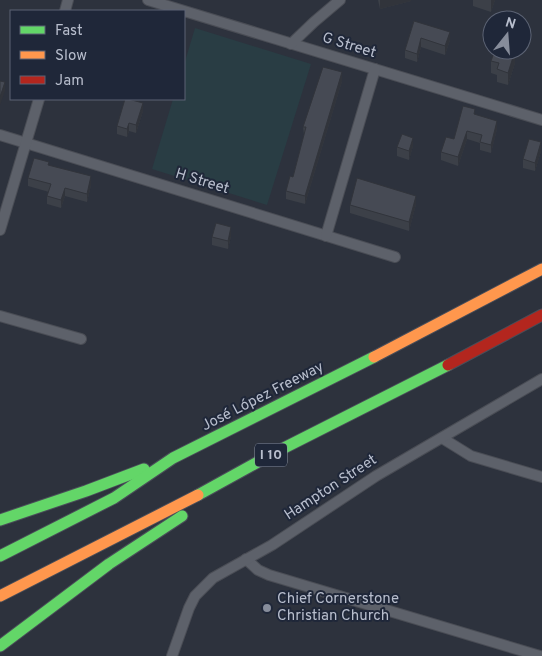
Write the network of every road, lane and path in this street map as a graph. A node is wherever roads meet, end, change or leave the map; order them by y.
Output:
1 (148, 0) edge
2 (340, 0) edge
3 (180, 10) edge
4 (185, 11) edge
5 (291, 44) junction
6 (375, 70) junction
7 (39, 100) edge
8 (542, 120) edge
9 (0, 136) edge
10 (25, 144) junction
11 (0, 230) edge
12 (326, 236) junction
13 (395, 257) dead end
14 (542, 268) edge
15 (542, 315) edge
16 (0, 316) edge
17 (81, 339) dead end
18 (542, 379) edge
19 (442, 438) junction
20 (173, 458) junction
21 (264, 458) junction
22 (542, 477) edge
23 (0, 520) edge
24 (0, 556) edge
25 (246, 559) junction
26 (0, 596) edge
27 (0, 646) edge
28 (172, 656) edge
29 (540, 656) edge

1 - 3 street, G Street
2 - 5 street
4 - 5 street, G Street
5 - 6 street, G Street
6 - 8 street, G Street
6 - 12 street
7 - 10 street
9 - 10 street, H Street
10 - 11 street
10 - 12 street, H Street
12 - 13 street, H Street
14 - 20 highway, José López Freeway
15 - 21 highway, I 10
16 - 17 street
18 - 19 street, Hampton Street
19 - 22 street
19 - 25 street, Hampton Street
20 - 23 highway
20 - 24 highway, José López Freeway
21 - 26 highway, I 10
21 - 27 highway
25 - 28 street, Hampton Street
25 - 29 street

